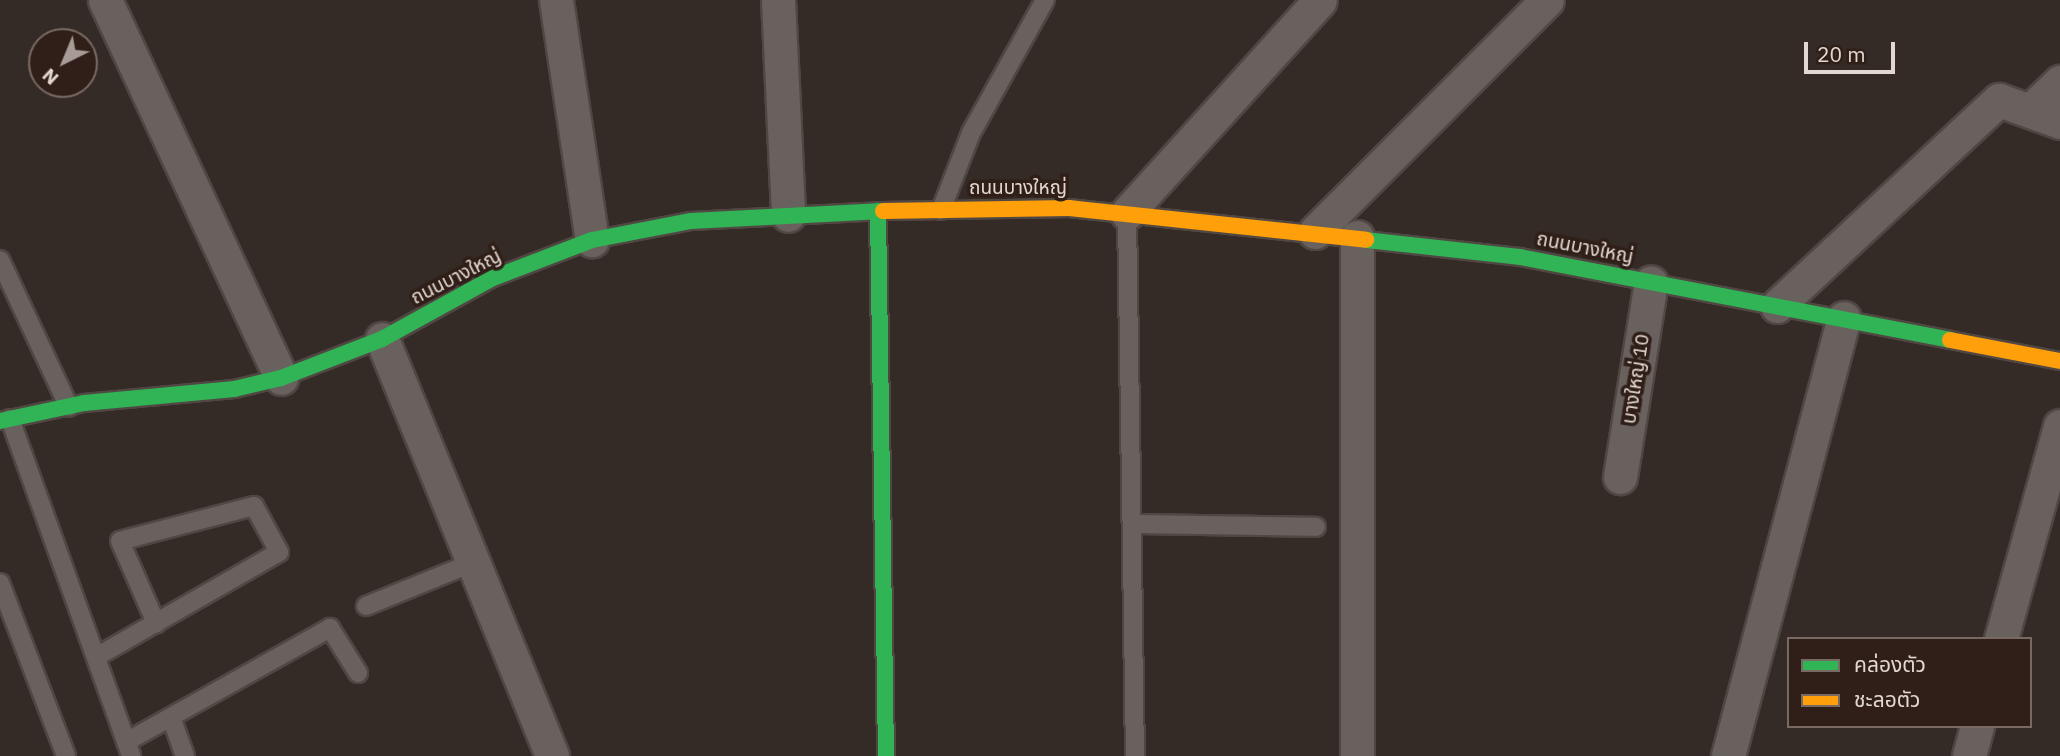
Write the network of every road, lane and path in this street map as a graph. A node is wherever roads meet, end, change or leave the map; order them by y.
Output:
1 (105, 0) edge
2 (556, 0) edge
3 (778, 0) edge
4 (1045, 0) edge
5 (1320, 0) edge
6 (1547, 0) edge
7 (2060, 82) edge
8 (2045, 117) edge
9 (941, 210) junction
10 (878, 211) junction
11 (1127, 213) junction
12 (788, 215) junction
13 (1315, 232) junction
14 (1357, 237) junction
15 (592, 240) junction
16 (0, 260) edge
17 (1651, 282) junction
18 (1777, 306) junction
19 (1844, 318) junction
20 (382, 339) junction
21 (2060, 361) edge
22 (281, 378) junction
23 (69, 407) junction
24 (5, 420) edge
25 (2060, 426) edge
26 (1620, 477) dead end
27 (1132, 524) junction
28 (1316, 527) dead end
29 (472, 562) junction
30 (0, 583) edge
31 (366, 606) dead end
32 (156, 623) junction
33 (2002, 637) edge
34 (96, 657) junction
35 (358, 673) dead end
36 (171, 717) junction
37 (1976, 728) edge
38 (129, 749) edge
39 (66, 756) edge
40 (185, 756) edge
41 (552, 756) edge
42 (887, 756) edge
43 (1135, 756) edge
44 (1357, 756) edge
45 (1728, 756) edge
46 (1969, 756) edge

1 - 22 street
2 - 15 street
3 - 12 street
4 - 9 lane
5 - 11 street
6 - 13 street
7 - 8 street
8 - 18 street
9 - 10 street, ถนนบางใหญ่
9 - 11 street, ถนนบางใหญ่
10 - 12 street, ถนนบางใหญ่
10 - 42 street
11 - 13 street, ถนนบางใหญ่
11 - 27 lane
12 - 15 street, ถนนบางใหญ่
13 - 14 street, ถนนบางใหญ่
14 - 17 street, ถนนบางใหญ่
14 - 44 street
15 - 20 street, ถนนบางใหญ่
16 - 23 lane
17 - 18 street, ถนนบางใหญ่
17 - 26 street, บางใหญ่ 10
18 - 19 street, ถนนบางใหญ่
19 - 21 street, ถนนบางใหญ่
19 - 45 street
20 - 22 street, ถนนบางใหญ่
20 - 29 street
22 - 23 street, ถนนบางใหญ่
23 - 24 street, ถนนบางใหญ่
24 - 34 lane
25 - 33 street
27 - 28 lane
27 - 43 lane
29 - 31 lane
29 - 41 street
30 - 39 lane
32 - 32 lane
32 - 34 lane
34 - 38 lane
35 - 36 lane
36 - 38 lane
36 - 40 lane
37 - 46 street

